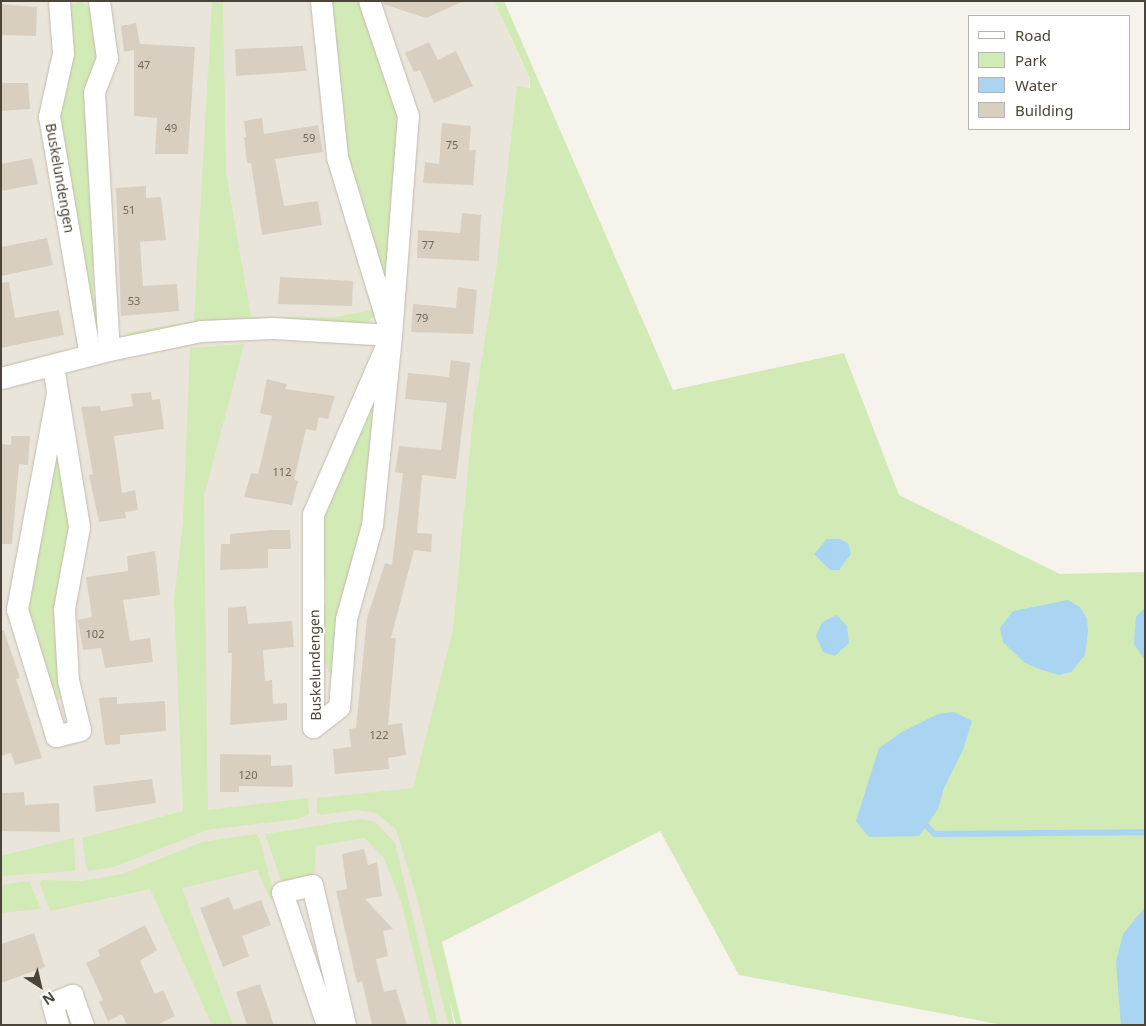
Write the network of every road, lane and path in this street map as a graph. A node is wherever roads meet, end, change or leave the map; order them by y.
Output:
1 (59, 1) edge
2 (99, 1) edge
3 (321, 1) edge
4 (369, 1) edge
5 (391, 335) junction
6 (99, 352) junction
7 (53, 366) junction
8 (1, 378) edge
9 (57, 393) junction
10 (58, 1025) edge
11 (83, 1025) edge
12 (327, 1025) edge
13 (345, 1025) edge

1 - 6 street, Buskelundengen
2 - 6 street
3 - 5 street, Buskelundengen
4 - 5 street, Buskelundengen
5 - 5 street, Buskelundengen
5 - 6 street
6 - 7 street
7 - 8 street
7 - 9 street
9 - 9 street
10 - 11 street
12 - 13 street

